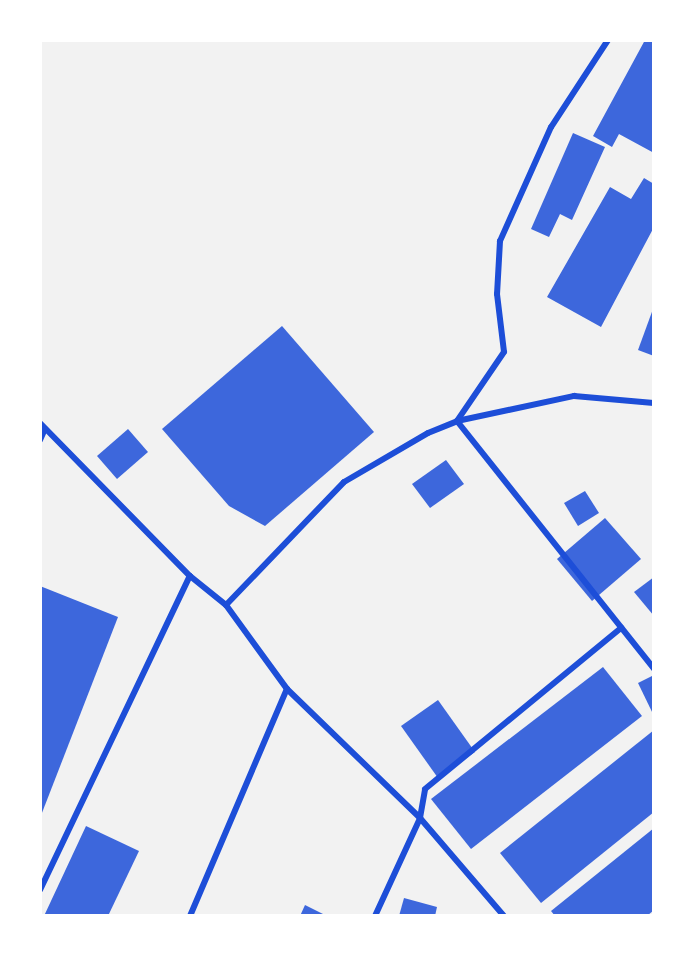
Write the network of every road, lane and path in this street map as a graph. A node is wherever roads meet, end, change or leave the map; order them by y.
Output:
1 (608, 40) edge
2 (654, 403) edge
3 (457, 421) junction
4 (43, 426) edge
5 (40, 440) edge
6 (190, 576) junction
7 (226, 605) junction
8 (621, 628) junction
9 (654, 669) edge
10 (287, 689) junction
11 (420, 818) junction
12 (40, 890) edge
13 (190, 915) edge
14 (375, 915) edge
15 (504, 915) edge

1 - 3 street
2 - 3 street
3 - 7 street
3 - 8 street
4 - 5 street
4 - 6 street
6 - 7 street
6 - 12 street
7 - 10 street
8 - 9 street
8 - 11 street
10 - 11 street
10 - 13 street
11 - 14 street
11 - 15 street

